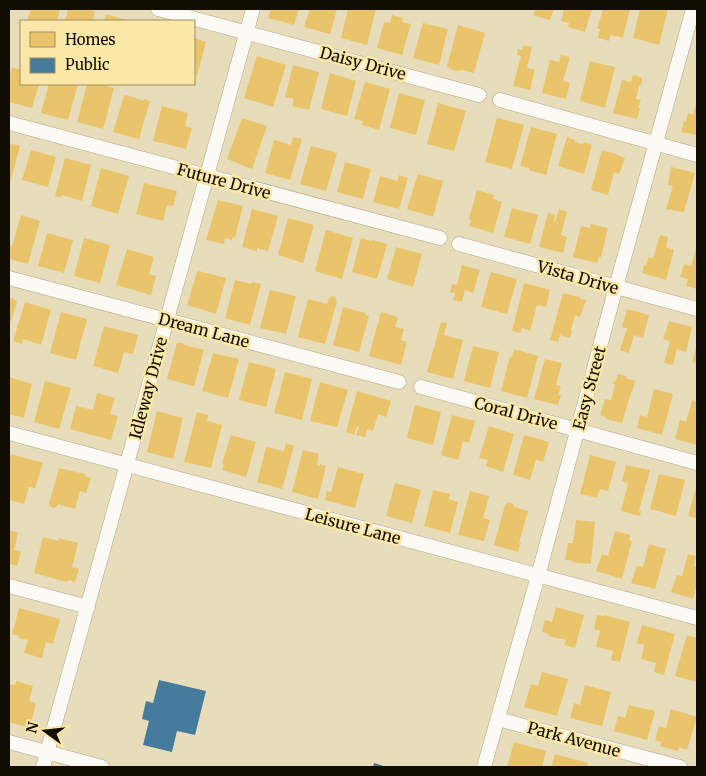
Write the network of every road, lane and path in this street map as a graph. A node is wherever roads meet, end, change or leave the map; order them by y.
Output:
1 (158, 9) edge
2 (253, 9) edge
3 (693, 9) edge
4 (247, 32) junction
5 (479, 94) dead end
6 (500, 100) dead end
7 (9, 123) edge
8 (656, 143) junction
9 (697, 154) edge
10 (207, 176) junction
11 (440, 238) dead end
12 (459, 244) dead end
13 (9, 278) edge
14 (616, 287) junction
15 (697, 309) edge
16 (167, 320) junction
17 (399, 382) dead end
18 (421, 387) dead end
19 (578, 430) junction
20 (9, 433) edge
21 (697, 464) edge
22 (127, 465) junction
23 (538, 576) junction
24 (9, 586) edge
25 (88, 607) junction
26 (697, 618) edge
27 (498, 719) junction
28 (9, 742) edge
29 (47, 753) junction
30 (43, 767) edge
31 (102, 767) edge
32 (484, 767) edge
33 (680, 767) edge

1 - 4 street, Daisy Drive
2 - 4 street, Idleway Drive
3 - 8 street, Easy Street
4 - 5 street, Daisy Drive
4 - 10 street, Idleway Drive
6 - 8 street
7 - 10 street, Future Drive
8 - 9 street
8 - 14 street, Easy Street
10 - 11 street, Future Drive
10 - 16 street, Idleway Drive
12 - 14 street, Vista Drive
13 - 16 street, Dream Lane
14 - 15 street, Vista Drive
14 - 19 street, Easy Street
16 - 17 street, Dream Lane
16 - 22 street, Idleway Drive
18 - 19 street, Coral Drive
19 - 21 street, Coral Drive
19 - 23 street, Easy Street
20 - 22 street, Leisure Lane
22 - 23 street, Leisure Lane
22 - 25 street, Idleway Drive
23 - 26 street, Leisure Lane
23 - 27 street, Easy Street
24 - 25 street
25 - 29 street, Idleway Drive
27 - 32 street, Easy Street
27 - 33 street, Park Avenue
28 - 29 street
29 - 30 street, Idleway Drive
29 - 31 street

